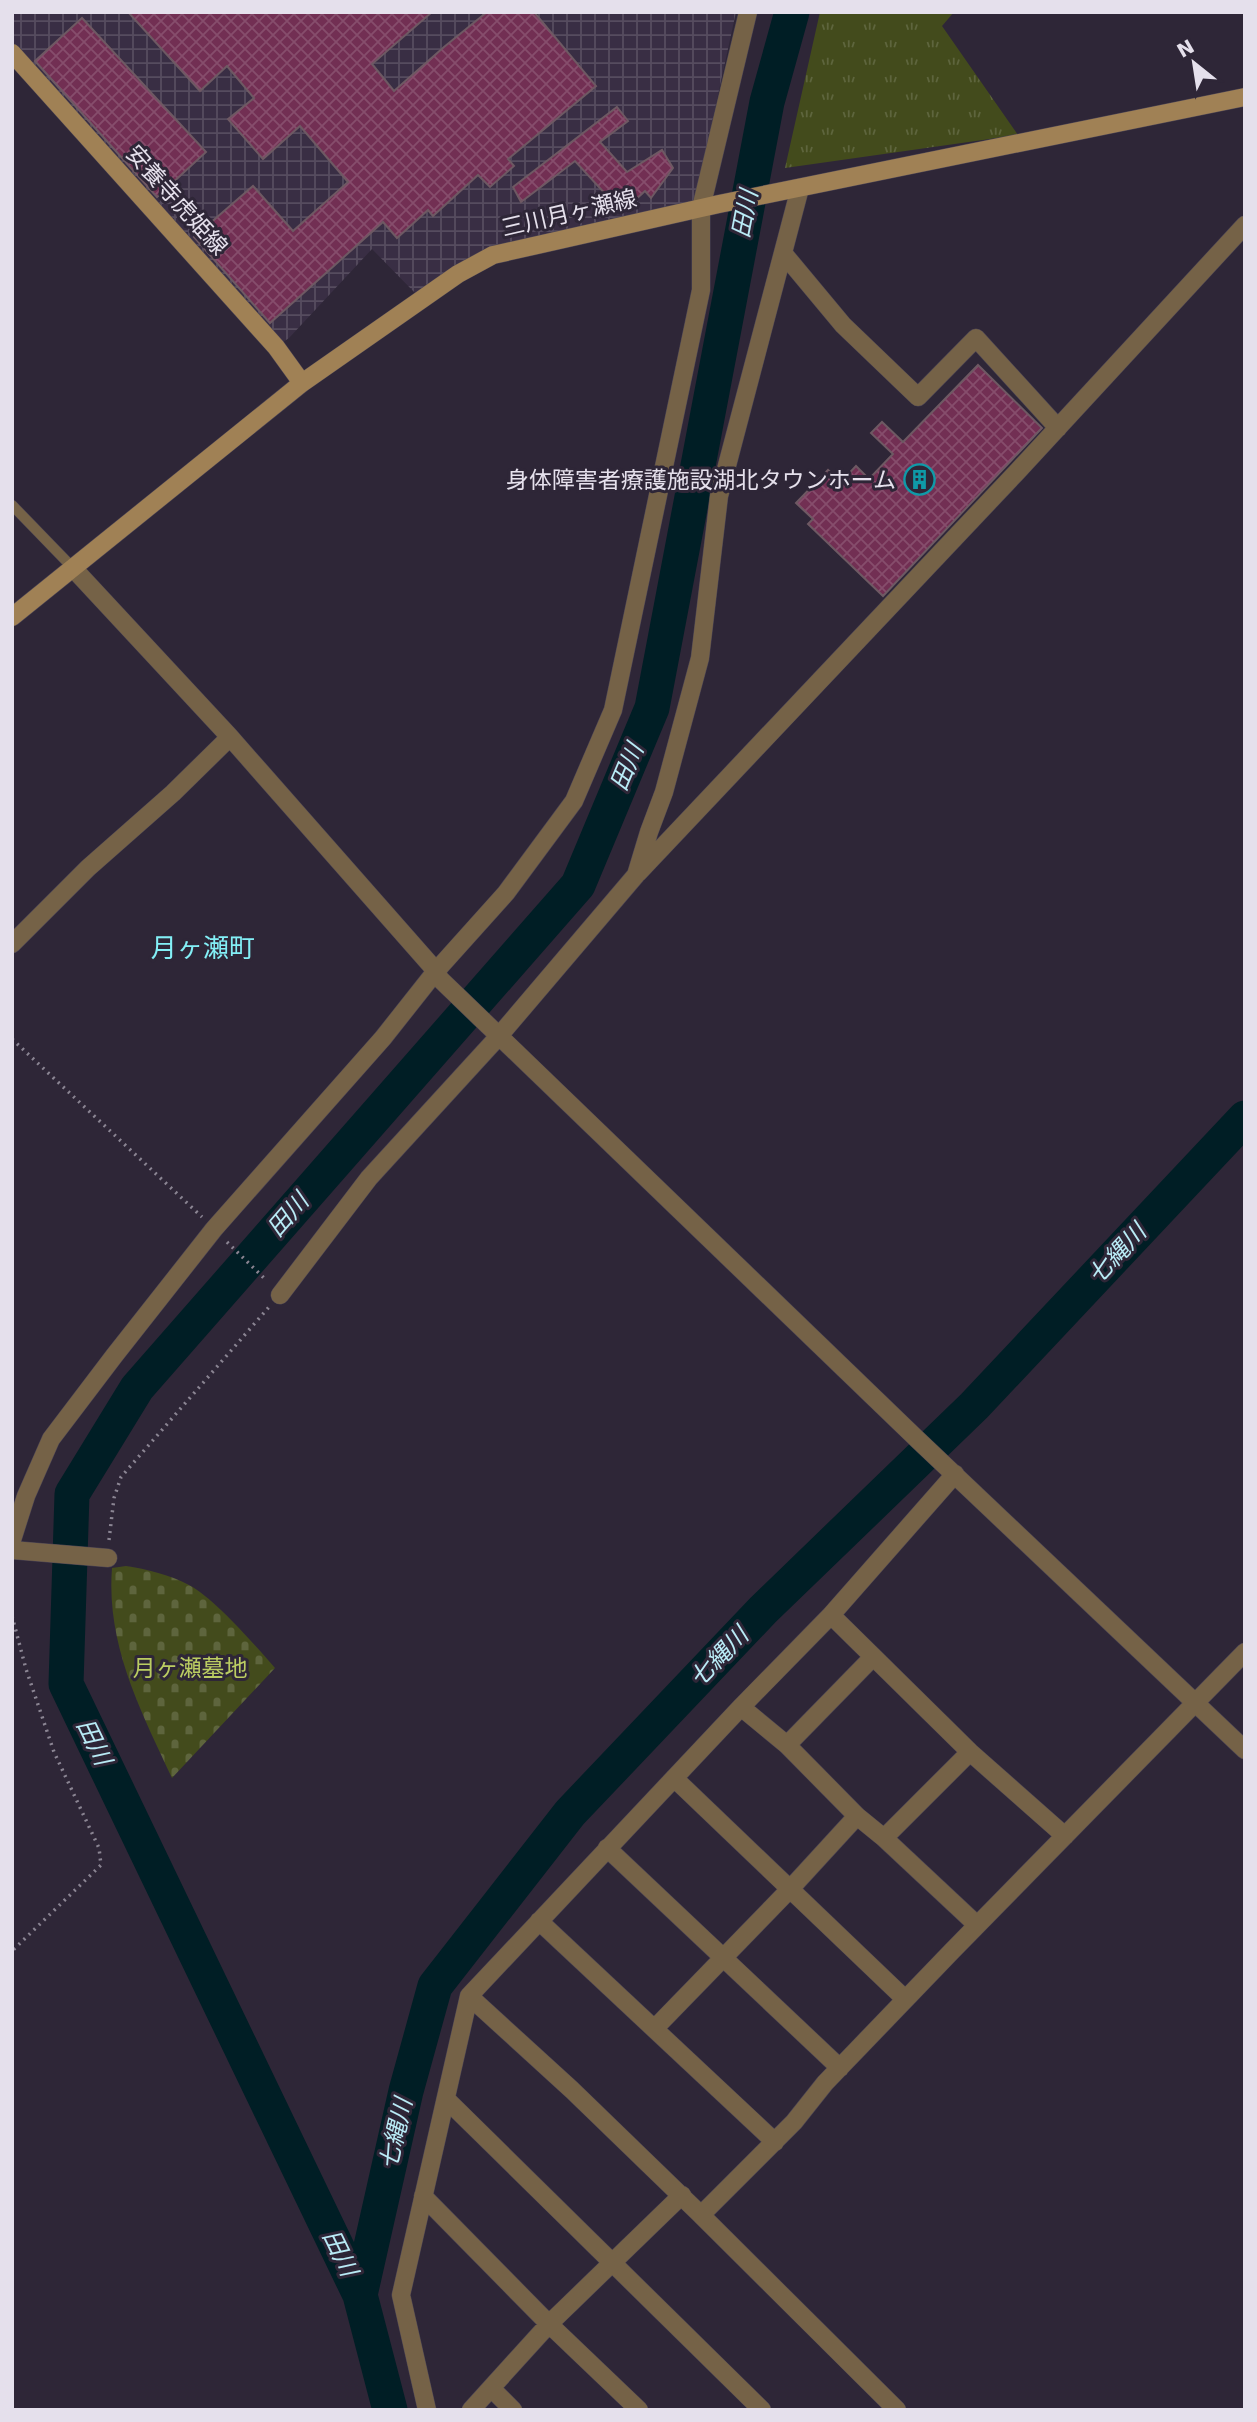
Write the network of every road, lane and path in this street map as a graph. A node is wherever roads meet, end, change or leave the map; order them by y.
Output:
1 (748, 12) edge
2 (12, 54) edge
3 (1245, 97) edge
4 (792, 189) junction
5 (701, 208) junction
6 (1245, 225) edge
7 (783, 253) junction
8 (302, 383) junction
9 (1058, 428) junction
10 (12, 505) edge
11 (74, 568) junction
12 (12, 617) edge
13 (230, 737) junction
14 (636, 875) junction
15 (12, 944) edge
16 (438, 975) junction
17 (497, 1033) junction
18 (12, 1039) edge
19 (217, 1232) junction
20 (267, 1281) dead end
21 (280, 1295) joint
22 (953, 1472) junction
23 (14, 1547) edge
24 (105, 1557) joint
25 (831, 1615) junction
26 (12, 1616) edge
27 (1245, 1651) edge
28 (873, 1657) junction
29 (1195, 1702) junction
30 (741, 1707) junction
31 (787, 1745) junction
32 (1245, 1751) edge
33 (970, 1752) junction
34 (674, 1778) junction
35 (857, 1816) junction
36 (1065, 1836) junction
37 (884, 1838) junction
38 (607, 1848) junction
39 (791, 1888) junction
40 (539, 1921) junction
41 (977, 1925) junction
42 (12, 1951) edge
43 (723, 1957) junction
44 (469, 1996) junction
45 (905, 1999) junction
46 (655, 2028) junction
47 (840, 2068) junction
48 (446, 2099) junction
49 (775, 2141) junction
50 (682, 2195) junction
51 (423, 2196) junction
52 (701, 2214) junction
53 (611, 2262) junction
54 (549, 2323) junction
55 (491, 2388) junction
56 (427, 2410) edge
57 (471, 2410) edge
58 (513, 2410) edge
59 (639, 2410) edge
60 (762, 2410) edge
61 (897, 2410) edge

1 - 5 street
2 - 8 main road, 安養寺虎姫線
3 - 4 main road, 三川月ヶ瀬線
4 - 5 main road, 三川月ヶ瀬線
4 - 7 street
5 - 8 main road, 三川月ヶ瀬線
5 - 16 street
6 - 9 street
7 - 9 street
7 - 14 street
8 - 11 main road, 三川月ヶ瀬線
9 - 14 street
10 - 11 lane
11 - 12 main road, 三川月ヶ瀬線
11 - 13 street
13 - 15 street
13 - 16 street
14 - 17 street
16 - 17 street
16 - 19 street
17 - 21 street
17 - 22 street
18 - 19 path
19 - 20 path
19 - 23 street
21 - 24 path
22 - 25 street
22 - 29 street
23 - 24 street
25 - 28 street
25 - 30 street
26 - 42 path
27 - 29 street
28 - 31 street
28 - 33 street
29 - 32 street
29 - 36 street
30 - 31 street
30 - 34 street
31 - 35 street
33 - 36 street
33 - 37 street
34 - 38 street
34 - 39 street
35 - 37 street
35 - 39 street
36 - 41 street
37 - 41 street
38 - 40 street
38 - 43 street
39 - 43 street
39 - 45 street
40 - 44 street
40 - 46 street
41 - 45 street
43 - 46 street
43 - 47 street
44 - 48 street
44 - 50 street
45 - 47 street
46 - 49 street
47 - 49 street
48 - 51 street
48 - 53 street
49 - 52 street
50 - 52 street
50 - 53 street
51 - 54 street
51 - 56 street
52 - 61 street
53 - 54 street
53 - 60 street
54 - 55 street
54 - 59 street
55 - 57 street
55 - 58 street

